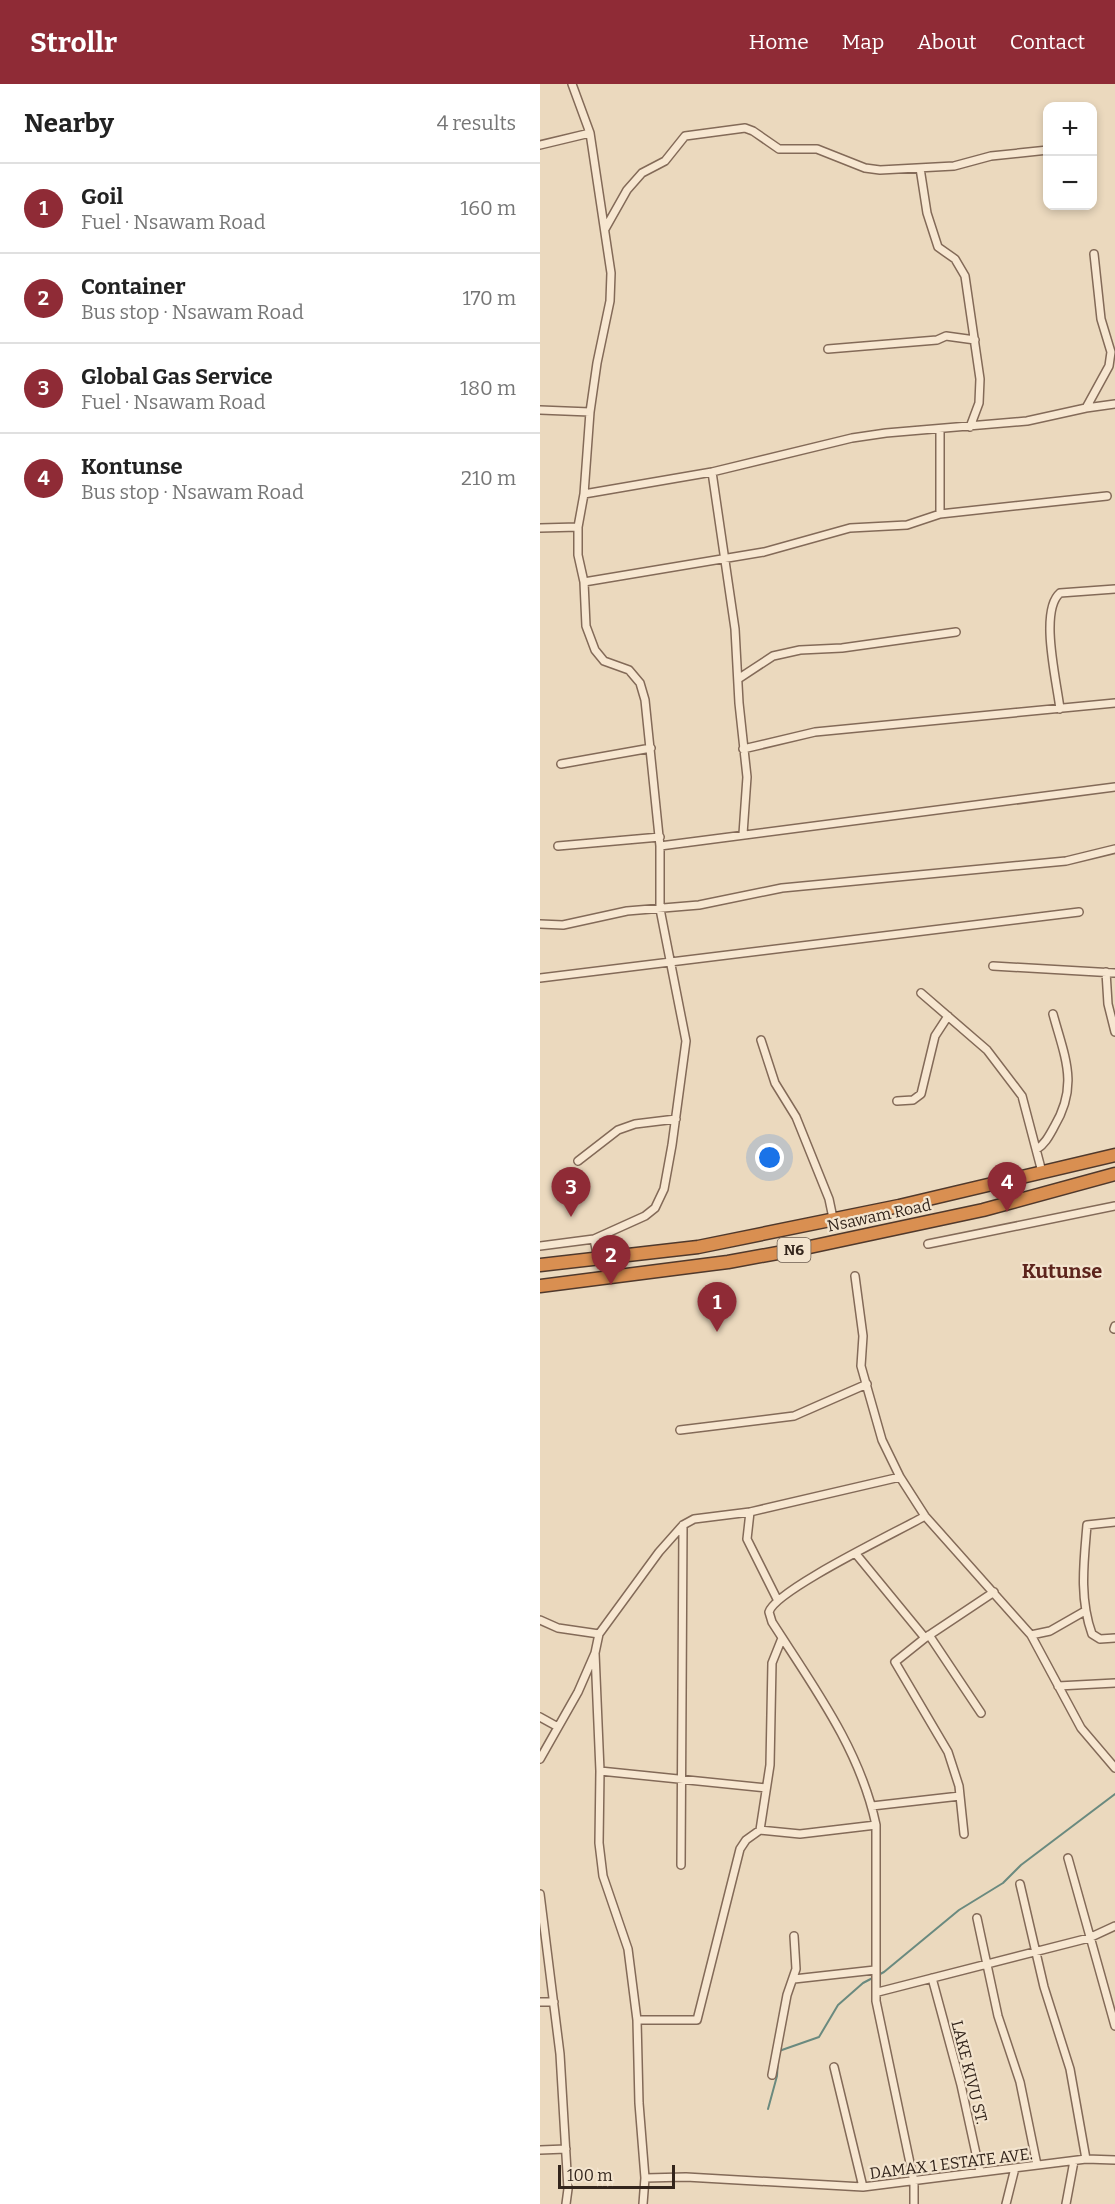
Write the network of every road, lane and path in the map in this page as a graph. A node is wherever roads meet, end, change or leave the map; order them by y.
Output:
1 (572, 84) edge
2 (590, 133) junction
3 (540, 145) edge
4 (1043, 150) edge
5 (920, 168) junction
6 (605, 229) junction
7 (1094, 254) dead end
8 (975, 340) junction
9 (828, 349) dead end
10 (1115, 404) edge
11 (1086, 408) junction
12 (540, 410) edge
13 (590, 412) junction
14 (970, 427) junction
15 (940, 430) junction
16 (711, 472) junction
17 (584, 494) junction
18 (1107, 496) dead end
19 (940, 514) junction
20 (578, 527) junction
21 (540, 528) edge
22 (724, 558) junction
23 (584, 582) junction
24 (1115, 589) edge
25 (956, 632) dead end
26 (738, 679) junction
27 (1115, 703) edge
28 (1060, 709) junction
29 (651, 748) junction
30 (743, 748) junction
31 (561, 764) dead end
32 (1115, 787) edge
33 (743, 834) junction
34 (660, 837) junction
35 (558, 846) dead end
36 (660, 846) junction
37 (1115, 849) edge
38 (660, 909) junction
39 (1079, 912) dead end
40 (540, 924) edge
41 (669, 963) junction
42 (993, 966) dead end
43 (1107, 972) junction
44 (1115, 973) edge
45 (540, 978) edge
46 (921, 993) dead end
47 (1053, 1014) dead end
48 (948, 1016) junction
49 (1115, 1032) edge
50 (761, 1040) dead end
51 (897, 1101) dead end
52 (676, 1119) junction
53 (1037, 1149) junction
54 (1115, 1155) edge
55 (578, 1161) dead end
56 (1042, 1172) junction
57 (1115, 1174) edge
58 (1115, 1206) edge
59 (832, 1218) junction
60 (594, 1239) junction
61 (928, 1244) dead end
62 (540, 1246) edge
63 (598, 1259) junction
64 (540, 1265) edge
65 (855, 1276) dead end
66 (540, 1286) edge
67 (727, 1302) dead end
68 (706, 1304) dead end
69 (867, 1384) junction
70 (680, 1430) dead end
71 (900, 1477) junction
72 (750, 1512) junction
73 (925, 1516) junction
74 (1115, 1522) edge
75 (683, 1525) junction
76 (856, 1554) junction
77 (994, 1592) junction
78 (777, 1599) junction
79 (1085, 1611) junction
80 (540, 1620) edge
81 (599, 1634) junction
82 (1031, 1635) junction
83 (927, 1636) junction
84 (782, 1638) junction
85 (1115, 1638) edge
86 (595, 1653) junction
87 (1115, 1683) edge
88 (1058, 1686) junction
89 (981, 1713) dead end
90 (540, 1717) edge
91 (558, 1727) junction
92 (540, 1759) edge
93 (1115, 1768) edge
94 (600, 1771) junction
95 (683, 1779) junction
96 (766, 1788) junction
97 (960, 1796) junction
98 (872, 1806) junction
99 (876, 1825) junction
100 (760, 1830) junction
101 (964, 1834) dead end
102 (1068, 1858) dead end
103 (681, 1865) dead end
104 (1020, 1884) dead end
105 (540, 1894) edge
106 (977, 1918) dead end
107 (1115, 1926) edge
108 (794, 1936) dead end
109 (1089, 1938) junction
110 (1036, 1952) junction
111 (986, 1964) junction
112 (875, 1971) junction
113 (932, 1978) junction
114 (794, 1979) junction
115 (878, 1992) junction
116 (540, 2002) edge
117 (554, 2002) junction
118 (638, 2020) junction
119 (1115, 2026) edge
120 (834, 2067) dead end
121 (772, 2075) dead end
122 (566, 2149) junction
123 (540, 2150) edge
124 (1086, 2159) junction
125 (1115, 2160) edge
126 (1074, 2161) junction
127 (1037, 2165) junction
128 (1015, 2168) junction
129 (980, 2172) junction
130 (645, 2178) junction
131 (914, 2182) junction
132 (863, 2187) junction
133 (566, 2204) edge
134 (642, 2204) edge
135 (914, 2204) edge
136 (1006, 2204) edge
137 (1066, 2204) edge

1 - 2 street
2 - 3 street
2 - 6 street
4 - 5 street
5 - 6 street
5 - 8 street
6 - 13 street
7 - 11 street
8 - 9 street
8 - 14 street
10 - 11 street
11 - 14 street
12 - 13 street
13 - 17 street
14 - 15 street
15 - 16 street
15 - 19 street
16 - 17 street
16 - 22 street
17 - 20 street
18 - 19 street
19 - 22 street
20 - 21 street
20 - 23 street
22 - 23 street
22 - 26 street
23 - 29 street
24 - 28 street
25 - 26 street
26 - 30 street
27 - 28 street
28 - 30 street
29 - 31 street
29 - 34 street
30 - 33 street
32 - 33 street
33 - 36 street
34 - 35 street
34 - 36 street
36 - 38 street
37 - 38 street
38 - 40 street
38 - 41 street
39 - 41 street
41 - 45 street
41 - 52 street
42 - 43 street
43 - 44 street
43 - 49 street
46 - 48 street
47 - 53 street
48 - 51 street
48 - 53 street
50 - 59 street
52 - 55 street
52 - 60 street
53 - 56 street
54 - 56 highway, Nsawam Road / N6
56 - 59 highway, Nsawam Road / N6
57 - 66 highway, Nsawam Road / N6
58 - 61 street
59 - 63 highway, Nsawam Road / N6
60 - 62 street
60 - 63 street
63 - 64 highway, Nsawam Road / N6
65 - 69 street
67 - 68 street
69 - 70 street
69 - 71 street
71 - 72 street
71 - 73 street
72 - 75 street
72 - 78 street
73 - 76 street
73 - 77 street
74 - 79 street
75 - 81 street
75 - 95 street
76 - 78 street
76 - 83 street
77 - 82 street
77 - 83 street
78 - 84 street
79 - 82 street
79 - 85 street
80 - 81 street
81 - 86 street
82 - 88 street
83 - 89 street
83 - 97 street
84 - 96 street
84 - 98 street
86 - 91 street
86 - 94 street
87 - 88 street
88 - 93 street
90 - 91 street
91 - 92 street
94 - 95 street
94 - 118 street
95 - 96 street
95 - 103 street
96 - 100 street
97 - 98 street
97 - 101 street
98 - 99 street
99 - 100 street
99 - 112 street
100 - 118 street
102 - 109 street
104 - 110 street
105 - 117 street
106 - 111 street
107 - 109 street
108 - 114 street
109 - 110 street
109 - 119 street
110 - 111 street
110 - 124 street
111 - 113 street
111 - 127 street
112 - 114 street
112 - 115 street
113 - 115 street
113 - 129 street, LAKE KIVU ST.
114 - 121 street
115 - 131 street
116 - 117 street
117 - 122 street
118 - 130 street
120 - 132 street
122 - 123 street
122 - 133 street
124 - 125 street, DAMAX 1 ESTATE AVE.
124 - 126 street, DAMAX 1 ESTATE AVE.
126 - 127 street, DAMAX 1 ESTATE AVE.
126 - 137 street
127 - 128 street, DAMAX 1 ESTATE AVE.
128 - 129 street, DAMAX 1 ESTATE AVE.
128 - 136 street
129 - 131 street, DAMAX 1 ESTATE AVE.
130 - 132 street, DAMAX 1 ESTATE AVE.
130 - 134 street
131 - 132 street, DAMAX 1 ESTATE AVE.
131 - 135 street

